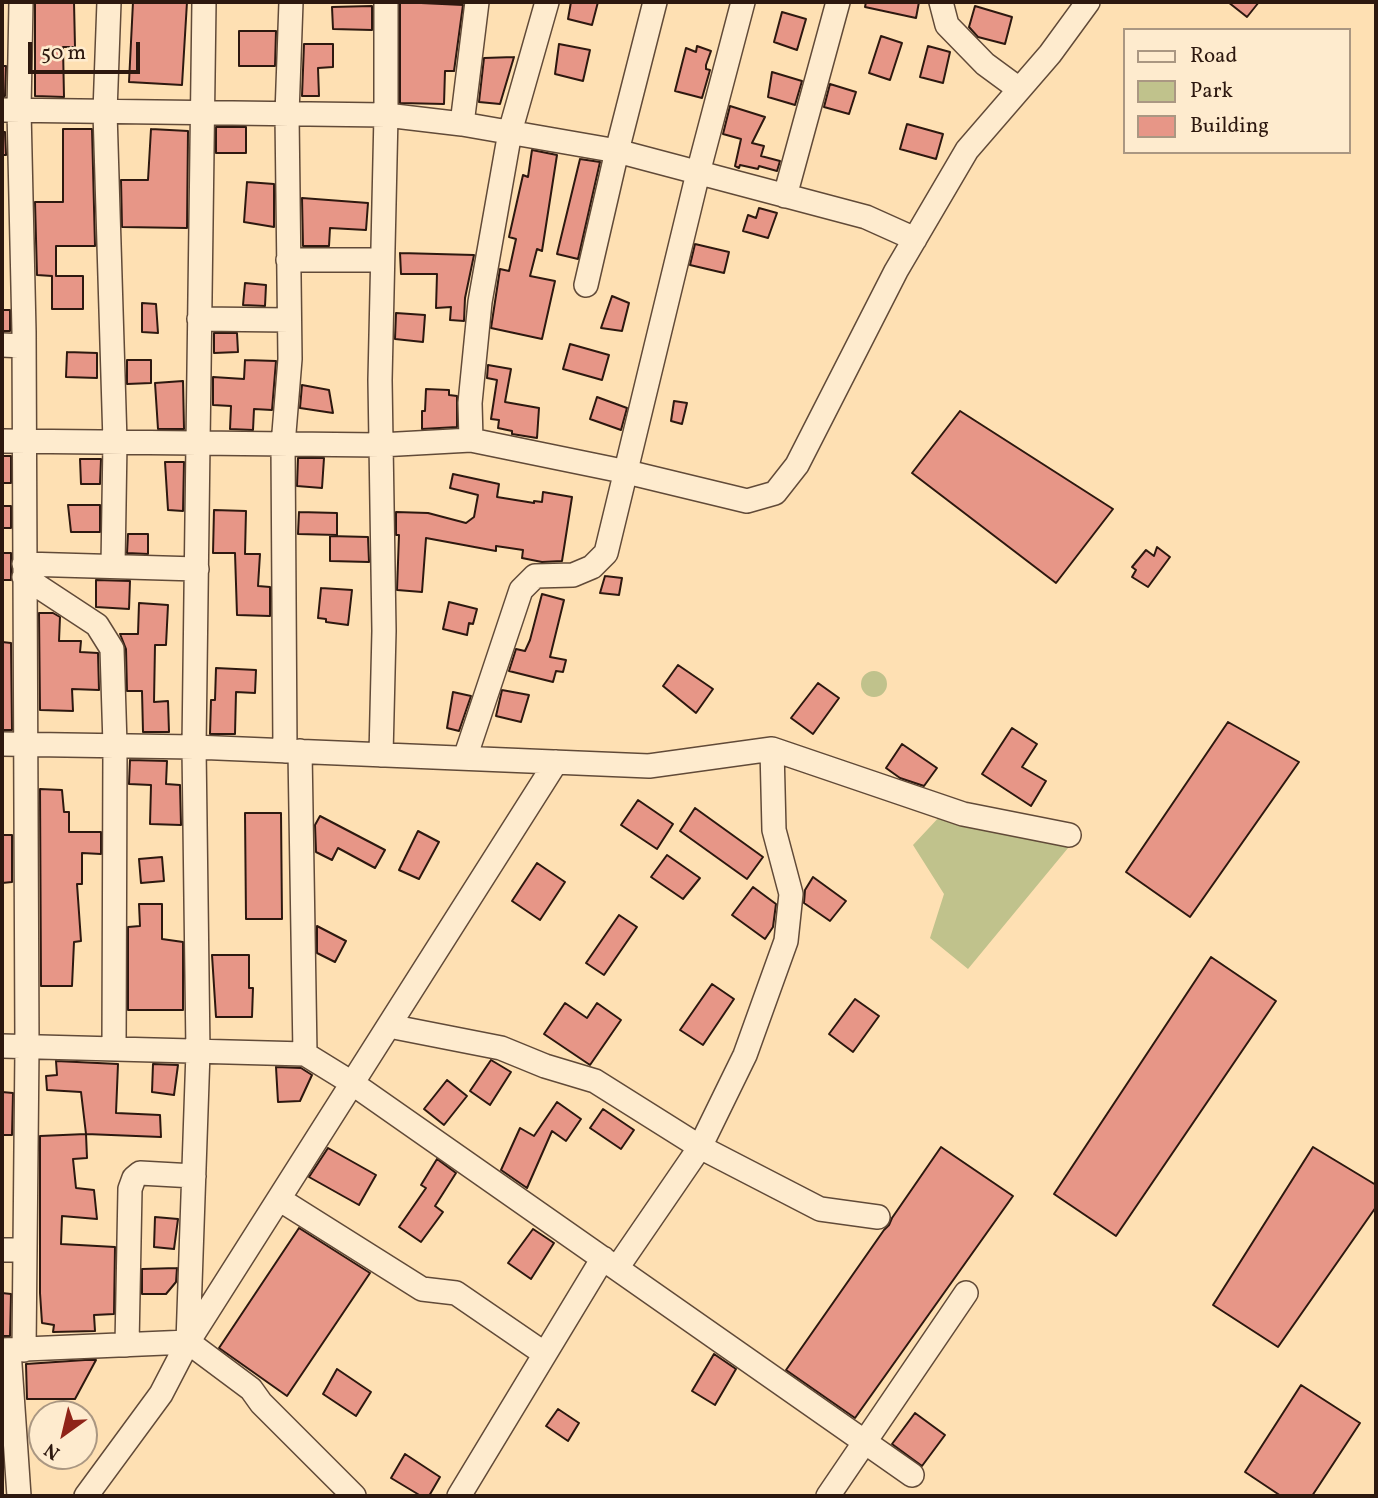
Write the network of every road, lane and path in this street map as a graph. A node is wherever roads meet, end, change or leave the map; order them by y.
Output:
1 (21, 2) edge
2 (109, 2) edge
3 (204, 2) edge
4 (290, 2) edge
5 (386, 2) edge
6 (477, 2) edge
7 (547, 2) edge
8 (655, 2) edge
9 (743, 2) edge
10 (838, 2) edge
11 (941, 2) edge
12 (1087, 2) edge
13 (1019, 89) junction
14 (10, 110) edge
15 (105, 112) junction
16 (201, 113) junction
17 (287, 114) junction
18 (386, 115) junction
19 (461, 124) junction
20 (510, 132) junction
21 (617, 151) junction
22 (698, 173) junction
23 (785, 196) junction
24 (915, 239) junction
25 (288, 260) junction
26 (382, 260) junction
27 (586, 285) dead end
28 (199, 319) junction
29 (289, 320) junction
30 (13, 346) edge
31 (471, 440) junction
32 (13, 441) edge
33 (115, 442) junction
34 (198, 443) junction
35 (283, 445) junction
36 (380, 445) junction
37 (627, 472) junction
38 (113, 566) junction
39 (197, 569) junction
40 (24, 570) junction
41 (2, 744) edge
42 (25, 744) junction
43 (115, 746) junction
44 (194, 747) junction
45 (772, 749) junction
46 (293, 751) junction
47 (381, 755) junction
48 (464, 758) junction
49 (556, 762) junction
50 (1069, 835) dead end
51 (389, 1026) junction
52 (2, 1046) edge
53 (27, 1047) junction
54 (114, 1049) junction
55 (198, 1052) junction
56 (305, 1054) junction
57 (352, 1083) junction
58 (700, 1147) junction
59 (194, 1176) junction
60 (279, 1199) junction
61 (878, 1217) dead end
62 (13, 1250) edge
63 (610, 1263) junction
64 (966, 1293) dead end
65 (188, 1342) junction
66 (128, 1345) junction
67 (12, 1350) edge
68 (545, 1354) junction
69 (865, 1442) junction
70 (912, 1475) dead end
71 (19, 1496) edge
72 (86, 1496) edge
73 (354, 1496) edge
74 (459, 1496) edge
75 (828, 1496) edge

1 - 14 street
2 - 15 street
3 - 16 street
4 - 17 street
5 - 18 street
6 - 19 street
7 - 20 street
8 - 21 street
9 - 22 street
10 - 23 street
11 - 13 street
12 - 13 street
13 - 24 street
14 - 15 street
14 - 30 street
15 - 16 street
15 - 33 street
16 - 17 street
16 - 28 street
17 - 18 street
17 - 25 street
18 - 19 street
18 - 26 street
19 - 20 street
20 - 21 street
20 - 31 street
21 - 22 street
21 - 27 street
22 - 23 street
22 - 37 street
23 - 24 street
24 - 37 street
25 - 26 street
25 - 29 street
26 - 36 street
28 - 29 street
28 - 34 street
29 - 35 street
30 - 32 street
31 - 36 street
31 - 37 street
32 - 33 street
32 - 40 street
33 - 34 street
33 - 38 street
34 - 35 street
34 - 39 street
35 - 36 street
35 - 46 street
36 - 47 street
37 - 48 street
38 - 39 street
38 - 40 street
39 - 44 street
40 - 42 street
40 - 43 street
41 - 42 street
42 - 43 street
42 - 53 street
43 - 44 street
43 - 54 street
44 - 46 street
44 - 55 street
45 - 49 street
45 - 50 street
45 - 58 street
46 - 47 street
46 - 56 street
47 - 48 street
48 - 49 street
49 - 51 street
51 - 57 street
51 - 58 street
52 - 53 street
53 - 54 street
53 - 62 street
54 - 55 street
55 - 56 street
55 - 59 street
56 - 57 street
57 - 60 street
57 - 63 street
58 - 61 street
58 - 63 street
59 - 65 street
59 - 66 street
60 - 65 street
60 - 68 street
62 - 67 street
63 - 68 street
63 - 69 street
64 - 69 street
65 - 66 street
65 - 72 street
65 - 73 street
66 - 67 street
67 - 71 street
68 - 74 street
69 - 70 street
69 - 75 street

